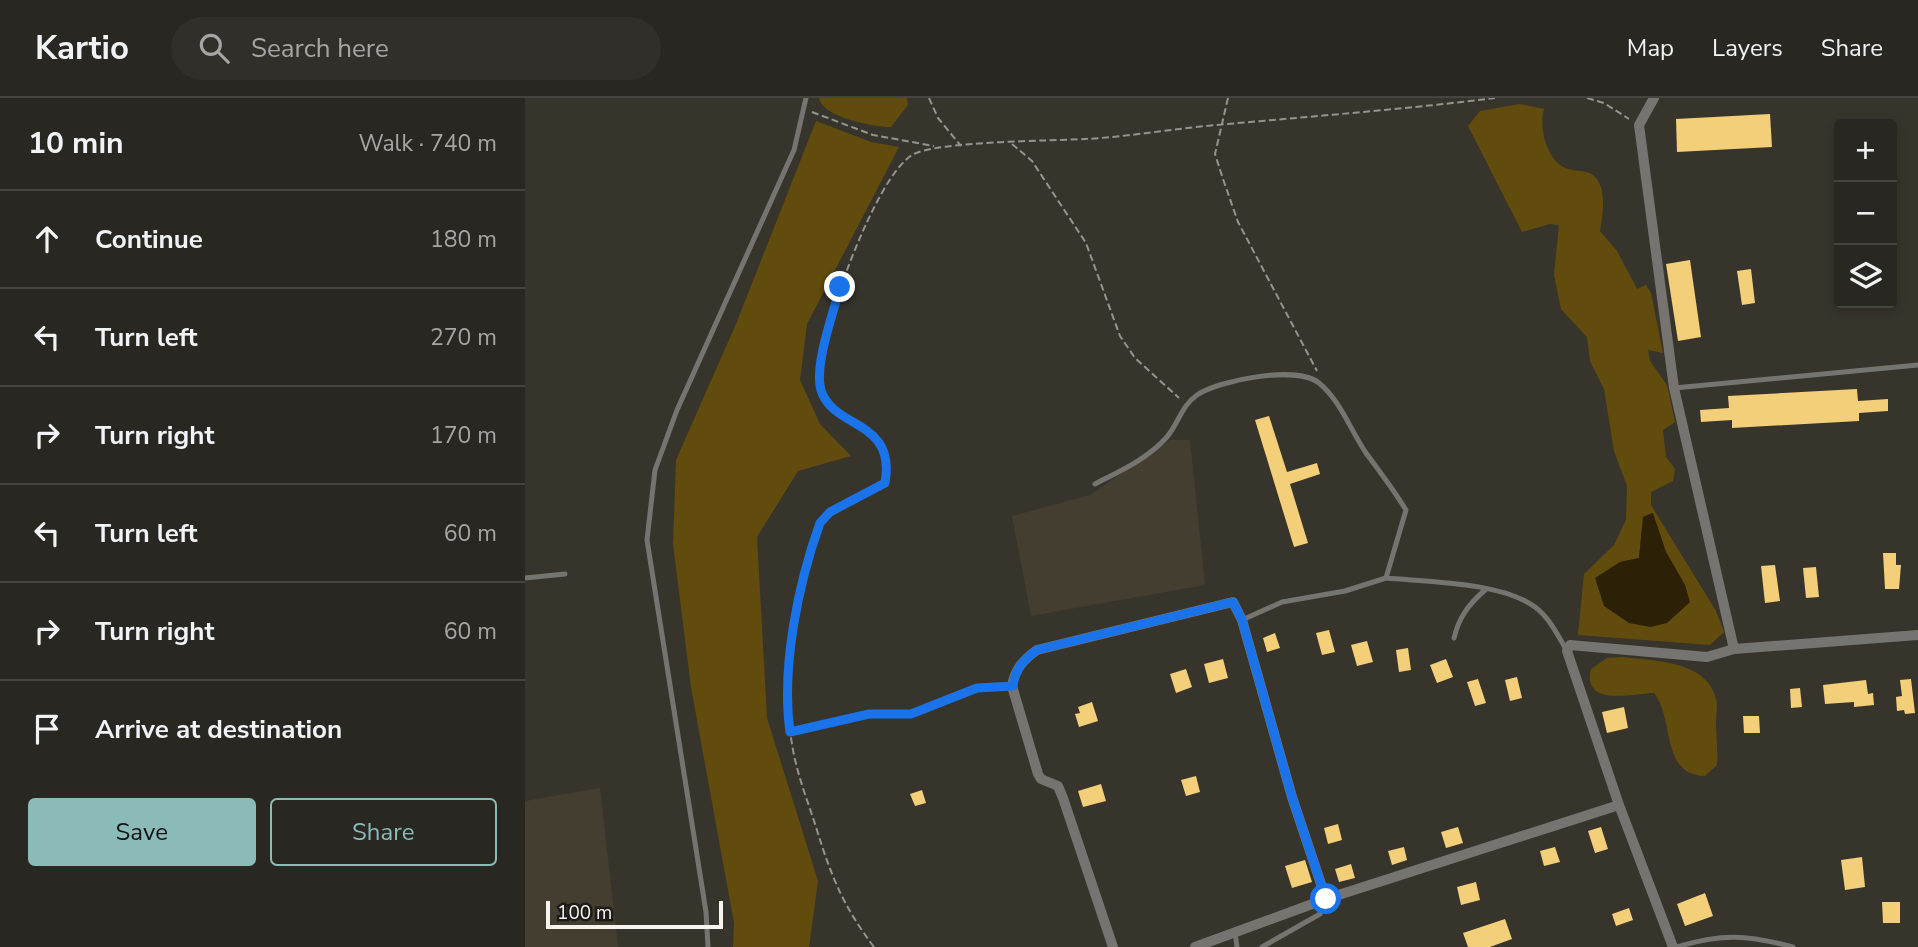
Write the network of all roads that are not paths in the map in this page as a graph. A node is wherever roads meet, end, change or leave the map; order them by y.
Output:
1 (806, 98) edge
2 (1654, 98) edge
3 (1918, 365) edge
4 (1674, 388) junction
5 (1095, 484) dead end
6 (565, 573) dead end
7 (525, 578) edge
8 (1386, 578) junction
9 (1485, 590) junction
10 (1242, 620) junction
11 (1918, 635) edge
12 (1454, 638) dead end
13 (1734, 649) junction
14 (1567, 651) junction
15 (1619, 805) junction
16 (1326, 899) junction
17 (1235, 932) junction
18 (708, 947) edge
19 (1113, 947) edge
20 (1195, 947) edge
21 (1237, 947) edge
22 (1262, 947) edge
23 (1675, 947) edge
24 (1793, 947) edge

1 - 18 lane
2 - 4 street
3 - 4 lane
4 - 13 street
5 - 8 lane
6 - 7 lane
8 - 9 lane
8 - 10 lane
9 - 12 lane
9 - 14 lane
10 - 16 street
10 - 19 street
11 - 13 street
13 - 14 street
14 - 15 street
15 - 16 street
15 - 23 street
16 - 17 street
16 - 22 lane
17 - 20 street
17 - 21 lane
23 - 24 lane

